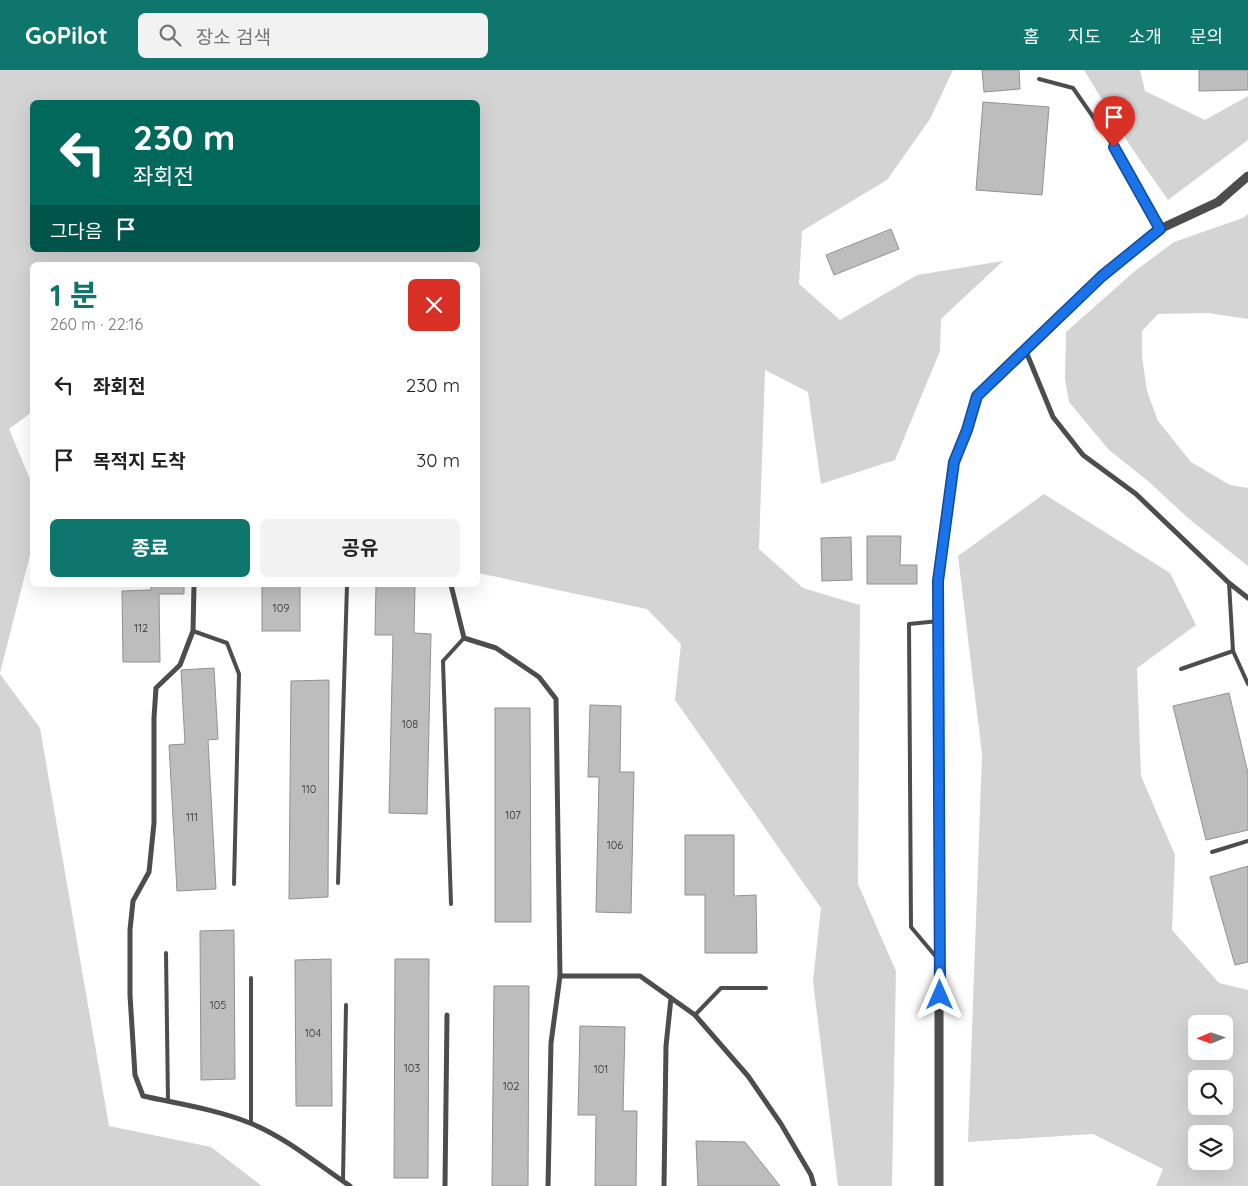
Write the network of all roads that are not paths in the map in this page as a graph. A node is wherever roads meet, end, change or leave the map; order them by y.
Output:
1 (1039, 79) dead end
2 (1248, 176) edge
3 (1160, 229) junction
4 (1024, 349) junction
5 (1229, 583) junction
6 (194, 587) edge
7 (347, 587) edge
8 (451, 587) edge
9 (1248, 598) edge
10 (939, 621) junction
11 (193, 631) junction
12 (464, 638) junction
13 (1233, 650) junction
14 (1181, 669) dead end
15 (1248, 684) edge
16 (1248, 842) edge
17 (1212, 852) dead end
18 (338, 883) dead end
19 (234, 884) dead end
20 (451, 904) dead end
21 (166, 953) dead end
22 (940, 962) junction
23 (560, 976) junction
24 (251, 978) dead end
25 (766, 988) dead end
26 (671, 998) junction
27 (346, 1005) dead end
28 (447, 1015) dead end
29 (695, 1015) junction
30 (168, 1102) junction
31 (251, 1123) junction
32 (343, 1181) junction
33 (350, 1186) edge
34 (445, 1186) edge
35 (548, 1186) edge
36 (664, 1186) edge
37 (814, 1186) edge
38 (939, 1186) edge

1 - 3 lane
2 - 3 street
3 - 4 street
4 - 5 street
4 - 10 street
5 - 9 street
5 - 13 lane
6 - 11 street
7 - 18 lane
8 - 12 street
10 - 22 street
10 - 22 lane
11 - 19 lane
11 - 30 street
12 - 20 lane
12 - 23 street
13 - 14 lane
13 - 15 lane
16 - 17 lane
21 - 30 lane
22 - 38 street
23 - 26 street
23 - 35 street
24 - 31 lane
25 - 29 lane
26 - 29 street
26 - 36 street
27 - 32 lane
28 - 34 street
29 - 37 street
30 - 31 street
31 - 32 street
32 - 33 street

